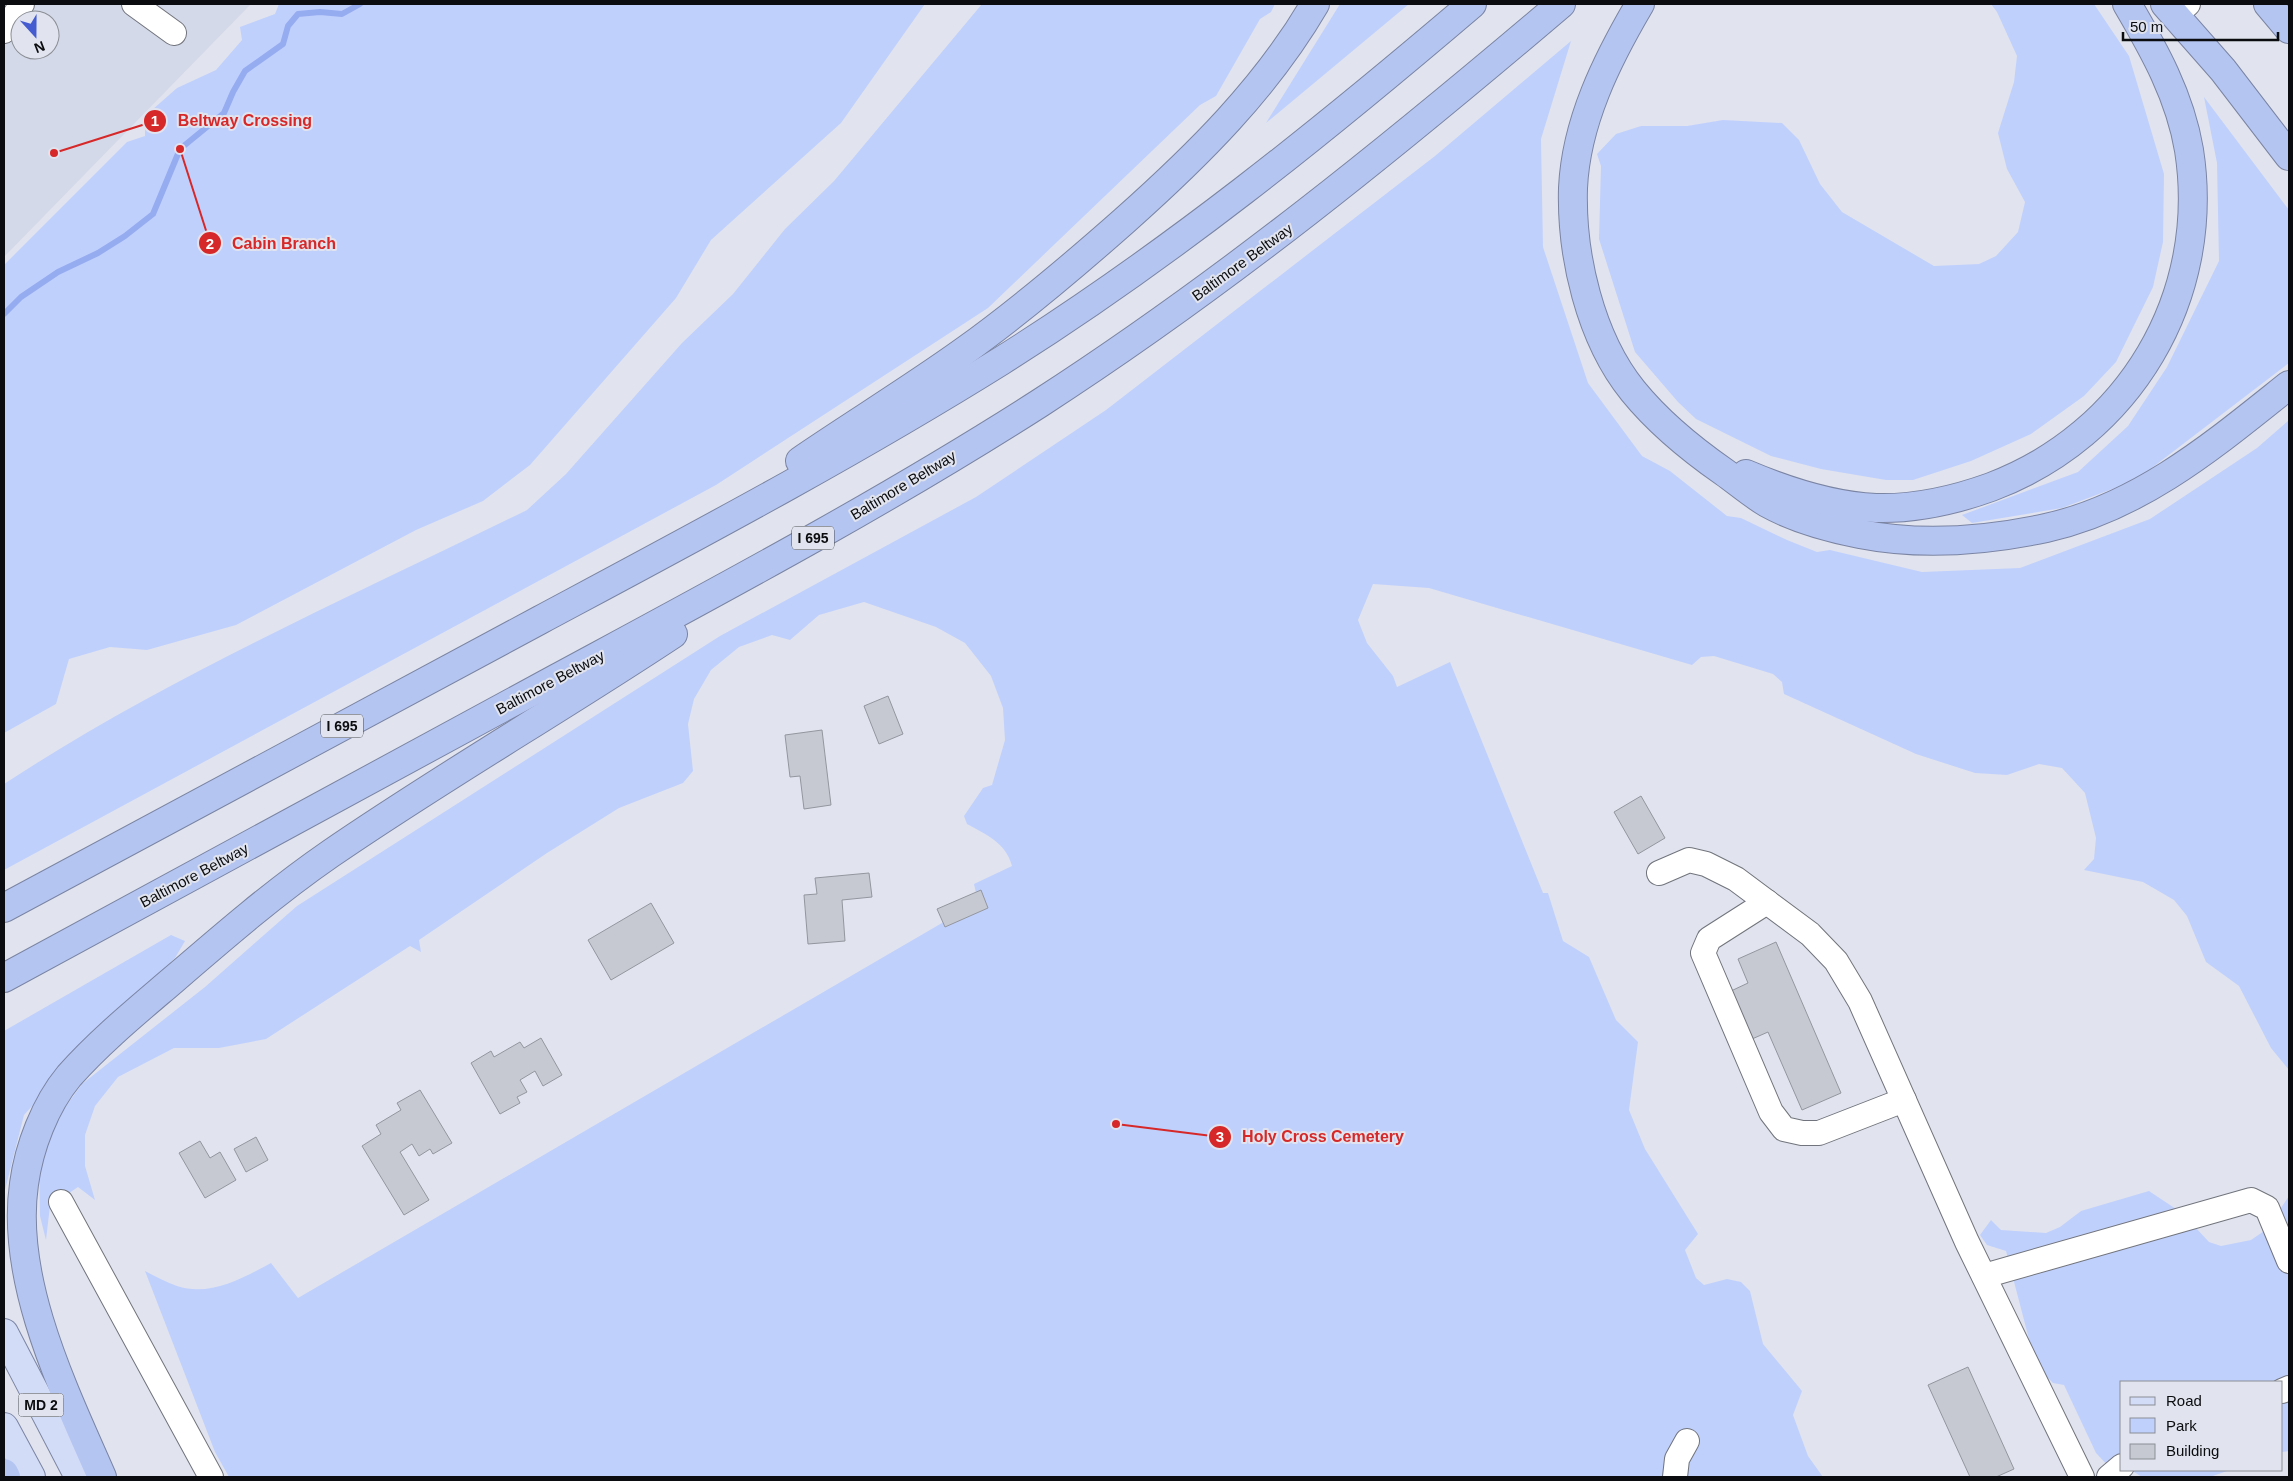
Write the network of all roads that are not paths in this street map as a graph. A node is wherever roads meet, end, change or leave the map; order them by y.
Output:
1 (22, 4) edge
2 (134, 4) edge
3 (1315, 4) edge
4 (1472, 4) edge
5 (1561, 4) edge
6 (1640, 4) edge
7 (2127, 4) edge
8 (2268, 4) edge
9 (2176, 8) edge
10 (2289, 29) edge
11 (4, 31) edge
12 (174, 33) dead end
13 (2289, 156) edge
14 (2289, 385) edge
15 (1693, 451) junction
16 (852, 515) junction
17 (680, 545) junction
18 (1659, 873) dead end
19 (1767, 902) junction
20 (4, 908) edge
21 (4, 978) edge
22 (1904, 1100) junction
23 (61, 1202) dead end
24 (2289, 1261) edge
25 (1984, 1276) junction
26 (4, 1333) edge
27 (4, 1427) edge
28 (1687, 1441) dead end
29 (2120, 1468) edge
30 (4, 1473) edge
31 (6, 1477) edge
32 (31, 1477) edge
33 (79, 1477) edge
34 (102, 1477) edge
35 (211, 1477) edge
36 (1675, 1477) edge
37 (2082, 1477) edge
38 (2109, 1477) edge

1 - 11 lane
2 - 12 lane
3 - 17 highway
4 - 17 highway, I 695
5 - 16 highway, Baltimore Beltway / I 695
6 - 15 highway
7 - 15 highway
8 - 10 highway
9 - 13 highway
14 - 15 highway
16 - 21 highway, Baltimore Beltway / I 695
16 - 34 highway
17 - 20 highway, I 695
18 - 19 lane
19 - 22 lane
19 - 22 lane
22 - 25 lane
23 - 35 lane
24 - 25 lane
25 - 37 lane
26 - 33 main road, MD 2
27 - 32 main road, MD 2
28 - 36 lane
29 - 38 lane
30 - 31 highway

